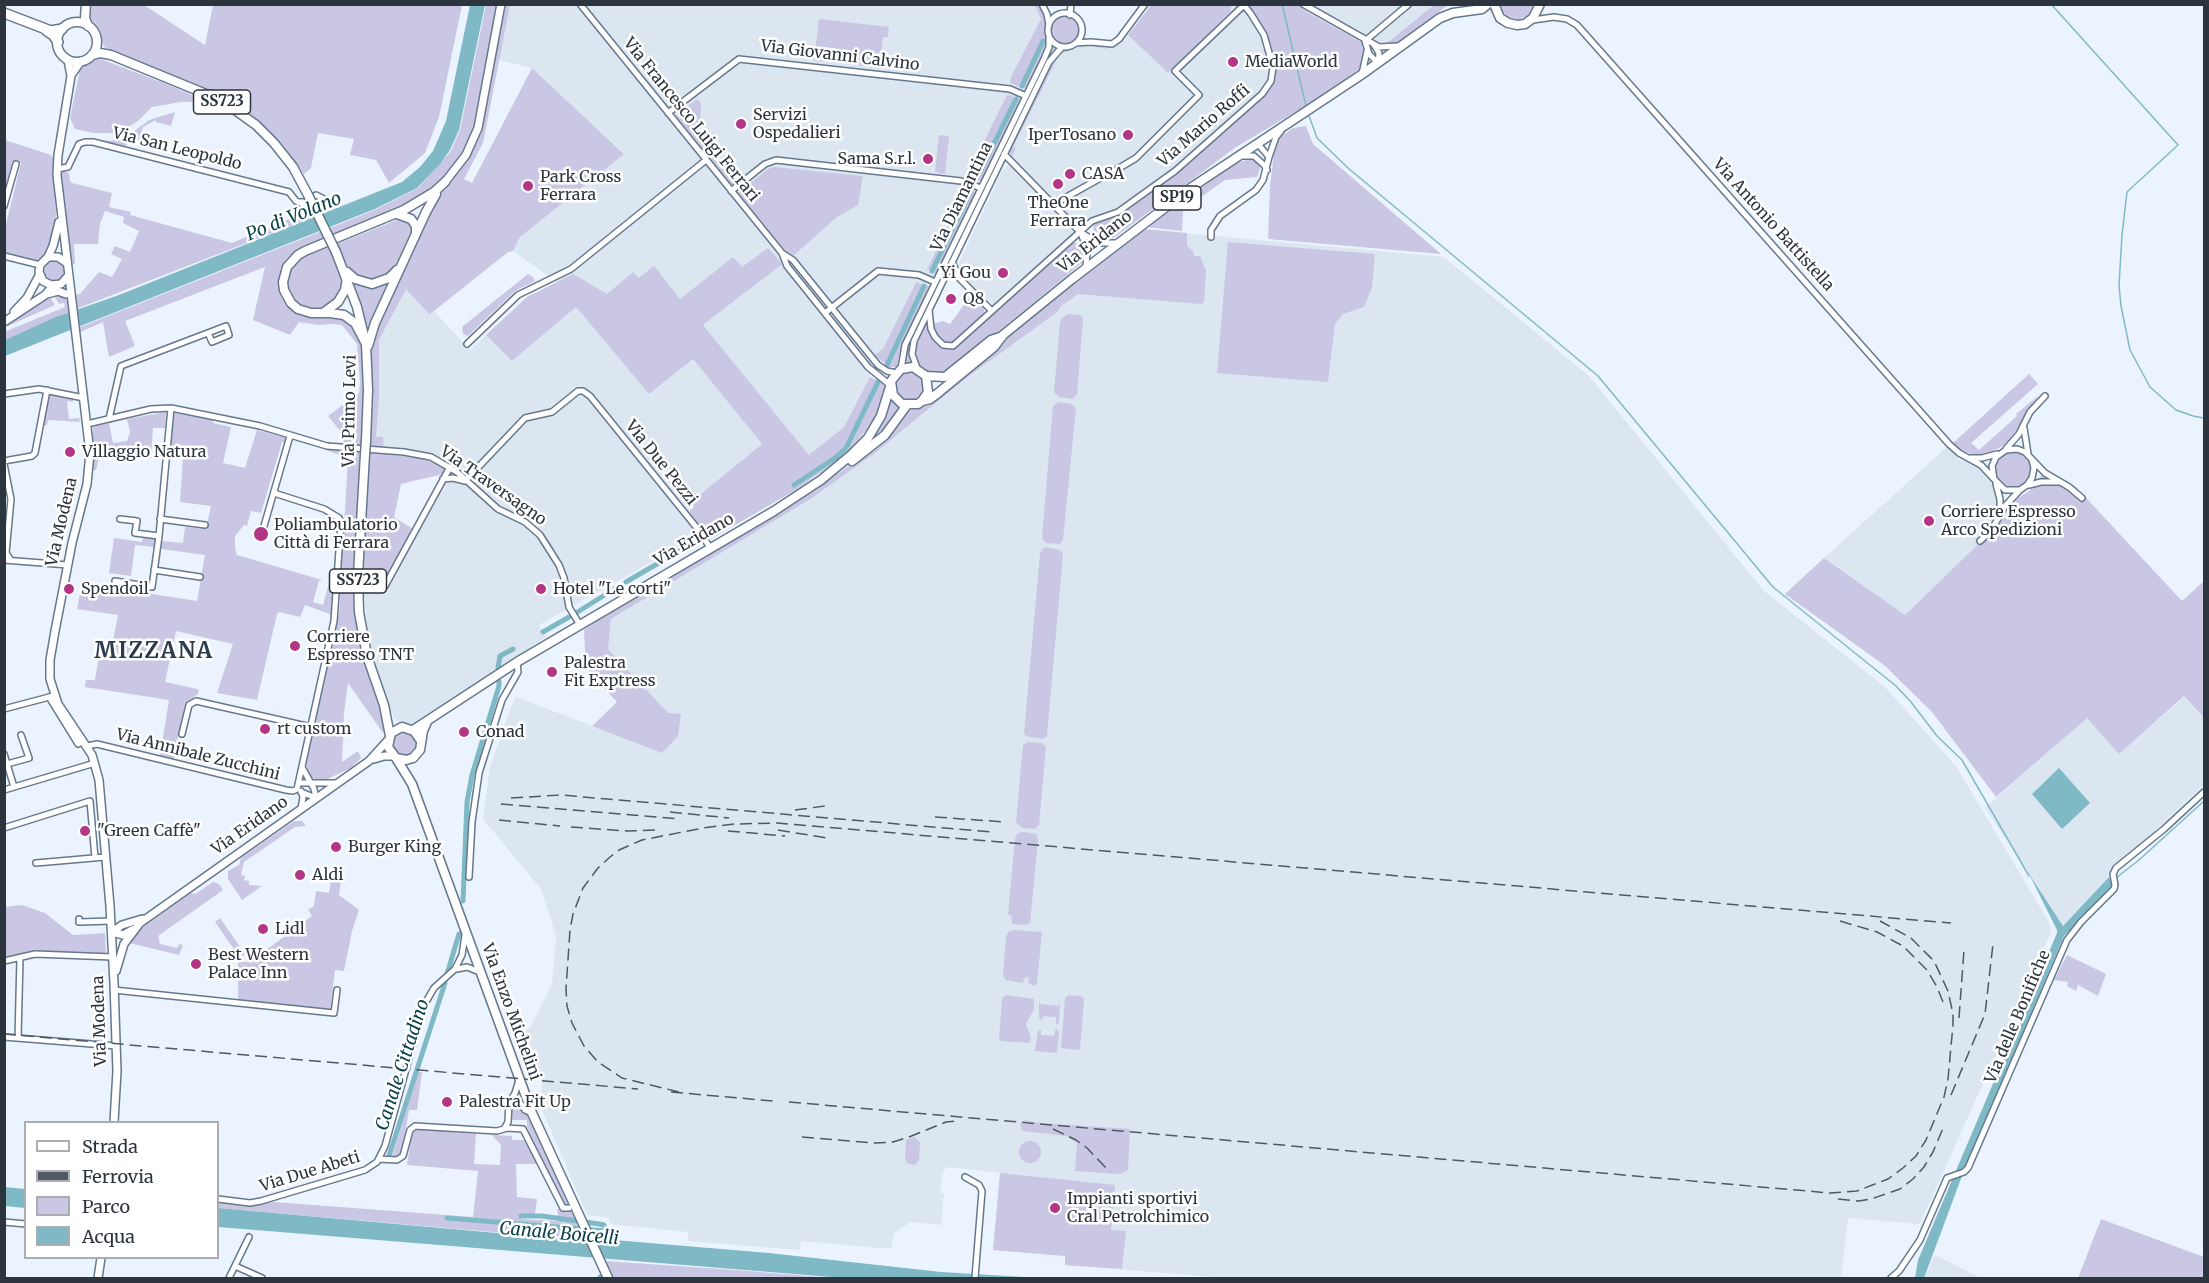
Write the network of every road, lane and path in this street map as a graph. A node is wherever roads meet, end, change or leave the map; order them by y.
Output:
1 (501, 4) edge
2 (580, 4) edge
3 (1071, 4) edge
4 (1145, 4) edge
5 (1303, 4) edge
6 (1409, 4) edge
7 (1488, 4) edge
8 (1494, 4) edge
9 (1540, 4) edge
10 (86, 5) edge
11 (1042, 5) edge
12 (1243, 5) edge
13 (1478, 10) junction
14 (4, 13) edge
15 (1059, 15) junction
16 (1070, 15) junction
17 (1499, 17) junction
18 (1554, 17) junction
19 (1531, 20) junction
20 (75, 23) junction
21 (1049, 25) junction
22 (88, 26) junction
23 (44, 29) junction
24 (63, 29) junction
25 (1081, 29) junction
26 (1049, 37) junction
27 (96, 39) junction
28 (1365, 41) junction
29 (58, 42) junction
30 (1091, 42) junction
31 (1076, 43) junction
32 (1374, 45) junction
33 (1402, 46) junction
34 (1062, 47) junction
35 (1367, 49) junction
36 (111, 55) junction
37 (92, 56) junction
38 (68, 60) junction
39 (81, 61) junction
40 (1378, 63) junction
41 (1361, 75) junction
42 (71, 76) junction
43 (1026, 96) junction
44 (668, 113) junction
45 (1284, 126) junction
46 (1258, 144) junction
47 (1004, 154) junction
48 (1238, 156) junction
49 (1269, 157) junction
50 (706, 160) junction
51 (1261, 161) junction
52 (16, 164) dead end
53 (57, 169) junction
54 (1267, 170) junction
55 (445, 182) junction
56 (981, 188) junction
57 (731, 191) junction
58 (299, 202) dead end
59 (1054, 204) junction
60 (4, 206) edge
61 (426, 212) junction
62 (60, 213) junction
63 (397, 214) junction
64 (1080, 231) junction
65 (415, 234) junction
66 (1211, 237) dead end
67 (1117, 243) junction
68 (782, 254) junction
69 (4, 256) edge
70 (48, 257) junction
71 (404, 260) junction
72 (952, 262) junction
73 (340, 263) junction
74 (67, 264) junction
75 (40, 265) junction
76 (1086, 268) junction
77 (40, 274) junction
78 (68, 276) junction
79 (347, 278) junction
80 (960, 279) junction
81 (939, 282) junction
82 (55, 286) junction
83 (45, 295) junction
84 (70, 300) junction
85 (832, 308) junction
86 (929, 310) junction
87 (992, 311) junction
88 (323, 313) junction
89 (825, 314) junction
90 (4, 322) edge
91 (208, 333) dead end
92 (1003, 335) junction
93 (467, 344) dead end
94 (366, 348) junction
95 (875, 361) junction
96 (868, 368) junction
97 (918, 369) junction
98 (898, 371) junction
99 (926, 376) junction
100 (890, 386) junction
101 (47, 390) junction
102 (4, 394) edge
103 (2045, 396) dead end
104 (84, 398) junction
105 (922, 401) junction
106 (907, 405) junction
107 (171, 408) junction
108 (110, 419) junction
109 (2024, 423) junction
110 (87, 424) junction
111 (290, 436) junction
112 (2002, 452) junction
113 (1967, 457) junction
114 (2030, 458) junction
115 (4, 463) edge
116 (450, 467) junction
117 (443, 479) junction
118 (821, 480) junction
119 (467, 481) junction
120 (1995, 481) junction
121 (2061, 482) junction
122 (2027, 485) junction
123 (2020, 490) junction
124 (274, 493) junction
125 (2082, 498) dead end
126 (2000, 515) junction
127 (120, 519) dead end
128 (160, 519) junction
129 (205, 525) dead end
130 (264, 526) dead end
131 (159, 536) junction
132 (1980, 541) dead end
133 (709, 545) junction
134 (7, 560) edge
135 (68, 565) junction
136 (154, 570) junction
137 (200, 577) dead end
138 (115, 581) dead end
139 (385, 586) dead end
140 (577, 621) junction
141 (517, 662) junction
142 (52, 696) junction
143 (384, 705) junction
144 (4, 709) edge
145 (429, 720) junction
146 (311, 727) junction
147 (409, 729) junction
148 (182, 734) dead end
149 (21, 735) dead end
150 (389, 738) junction
151 (421, 741) junction
152 (85, 744) junction
153 (4, 754) edge
154 (416, 756) junction
155 (395, 757) junction
156 (369, 761) junction
157 (95, 763) junction
158 (8, 764) junction
159 (303, 766) junction
160 (299, 783) junction
161 (311, 783) junction
162 (338, 783) junction
163 (412, 784) junction
164 (14, 787) junction
165 (4, 790) edge
166 (302, 792) junction
167 (2205, 792) edge
168 (316, 798) junction
169 (301, 809) junction
170 (101, 811) junction
171 (91, 812) junction
172 (4, 828) edge
173 (105, 857) junction
174 (95, 858) junction
175 (36, 863) dead end
176 (470, 878) dead end
177 (110, 906) junction
178 (149, 916) junction
179 (79, 919) dead end
180 (111, 921) junction
181 (126, 923) junction
182 (135, 928) junction
183 (112, 932) junction
184 (466, 932) junction
185 (113, 957) junction
186 (20, 958) junction
187 (4, 961) edge
188 (456, 969) junction
189 (480, 972) junction
190 (114, 986) junction
191 (337, 990) dead end
192 (4, 1037) edge
193 (18, 1038) junction
194 (117, 1046) junction
195 (519, 1080) junction
196 (511, 1100) junction
197 (532, 1113) junction
198 (114, 1121) edge
199 (506, 1128) junction
200 (379, 1159) junction
201 (965, 1177) dead end
202 (219, 1199) edge
203 (569, 1208) dead end
204 (4, 1222) edge
205 (24, 1224) edge
206 (249, 1237) dead end
207 (101, 1259) edge
208 (236, 1266) junction
209 (975, 1275) edge
210 (98, 1278) edge
211 (229, 1278) edge
212 (262, 1278) edge
213 (608, 1278) edge
214 (1891, 1278) edge

1 - 55 main road
2 - 44 street, Via Francesco Luigi Ferrari
3 - 16 street
4 - 30 street
5 - 28 street
6 - 28 street
7 - 13 main road, Via Eridano / SP19
8 - 17 main road
9 - 18 street, Via Antonio Battistella
9 - 19 main road
10 - 20 main road
10 - 22 main road
11 - 15 street
11 - 21 street, Via Diamantina
12 - 59 street, Via Mario Roffi
12 - 64 street, Via Mario Roffi
13 - 17 main road, Via Eridano / SP19
13 - 33 main road, Via Eridano / SP19
14 - 23 highway
15 - 16 street
15 - 21 street
16 - 25 street
17 - 19 main road, Via Eridano / SP19
18 - 19 street
18 - 113 street, Via Antonio Battistella
20 - 22 main road
20 - 24 main road
21 - 26 street, Via Diamantina
22 - 27 main road, SS723
23 - 24 highway
23 - 29 highway
24 - 29 main road
25 - 30 street
25 - 31 street
26 - 34 street
26 - 43 street, Via Diamantina
27 - 36 main road, SS723
27 - 37 main road
28 - 32 street
28 - 35 street
29 - 38 main road
30 - 31 street
31 - 34 street
32 - 33 street
32 - 40 street
33 - 40 main road, Via Eridano / SP19
34 - 47 street, Via Diamantina
35 - 40 street
35 - 41 street
36 - 37 main road, SS723
36 - 73 main road, Via Primo Levi / SS723, bridge
37 - 39 main road, SS723
38 - 39 main road, SS723
38 - 42 main road, Via Modena
39 - 42 main road, Via Modena
40 - 41 main road, Via Eridano / SP19
41 - 45 main road, Via Eridano / SP19
42 - 53 main road, Via Modena
43 - 44 street, Via Giovanni Calvino
43 - 56 street, Via Diamantina
44 - 50 street, Via Francesco Luigi Ferrari
45 - 46 main road, Via Eridano / SP19
45 - 49 street
46 - 48 main road, Via Eridano / SP19
46 - 49 street
46 - 51 street
47 - 59 street
47 - 72 street, Via Diamantina
48 - 51 street
48 - 67 main road, Via Eridano / SP19
49 - 54 street
50 - 57 street, Via Francesco Luigi Ferrari
50 - 93 street
51 - 54 street
52 - 60 street
53 - 58 street, Via San Leopoldo
53 - 62 main road, Via Modena
54 - 66 street
55 - 61 main road
55 - 63 main road
56 - 57 street
56 - 81 street, Via Diamantina
57 - 68 street, Via Francesco Luigi Ferrari
59 - 64 street
61 - 63 main road
61 - 65 main road
62 - 70 main road, Via Modena
62 - 74 main road, Via Modena
63 - 65 main road
63 - 88 main road
64 - 67 street
64 - 76 street
64 - 87 street, Via Mario Roffi
65 - 71 main road
67 - 76 main road, Via Eridano / SP19
68 - 85 street, Via Francesco Luigi Ferrari
68 - 89 street, Via Francesco Luigi Ferrari
69 - 75 street
70 - 74 main road
70 - 75 main road, Via Modena
71 - 73 main road
71 - 94 main road
72 - 80 street
72 - 81 street, Via Diamantina
73 - 79 main road, Via Primo Levi / SS723
74 - 78 main road, Via Modena
75 - 77 main road
76 - 92 main road, Via Eridano / SP19
77 - 82 main road
77 - 90 main road
78 - 82 main road
78 - 84 main road, Via Modena
79 - 88 main road
79 - 94 main road, Via Primo Levi / SS723
80 - 81 street
80 - 87 street
81 - 85 street
81 - 86 street, Via Diamantina
81 - 98 street, Via Diamantina
82 - 83 main road
82 - 84 main road
83 - 84 main road
83 - 90 main road
84 - 104 main road, Via Modena
85 - 89 street
85 - 95 street, Via Francesco Luigi Ferrari
86 - 87 street, Via Mario Roffi
86 - 97 street, Via Diamantina
88 - 94 main road
89 - 96 street, Via Francesco Luigi Ferrari
91 - 108 street
92 - 99 main road, Via Eridano / SP19
92 - 105 main road, Via Eridano / SP19
94 - 143 main road, Via Primo Levi / SS723, bridge
95 - 96 street
95 - 98 street, Via Francesco Luigi Ferrari
96 - 100 street, Via Francesco Luigi Ferrari
97 - 98 main road
97 - 99 main road
98 - 100 main road, Via Eridano
99 - 105 main road
100 - 106 main road
100 - 118 main road, Via Eridano
101 - 102 street
101 - 104 street
101 - 115 street
103 - 109 street
104 - 110 main road, Via Modena
105 - 106 main road, Via Eridano
106 - 118 main road, Via Eridano
107 - 108 street, Via Traversagno
107 - 111 street, Via Traversagno
107 - 128 street
108 - 110 street, Via Traversagno
109 - 112 street
109 - 114 street
110 - 135 main road, Via Modena
111 - 116 street, Via Traversagno
111 - 124 street
112 - 113 street
112 - 114 street
112 - 120 street
113 - 120 street, Via Antonio Battistella
114 - 121 street
114 - 122 street
115 - 134 street
116 - 117 street
116 - 119 street, Via Traversagno
117 - 119 street
117 - 139 street
118 - 133 main road, Via Eridano
119 - 133 street, Via Due Pezzi
119 - 140 street, Via Traversagno
120 - 123 street, Via Antonio Battistella
120 - 126 street
121 - 122 street
121 - 125 street
122 - 123 street
123 - 126 street
124 - 130 street
124 - 146 street, Via Annibale Zucchini
126 - 132 street
127 - 131 street
128 - 129 street
128 - 131 street
131 - 136 street
133 - 140 main road, Via Eridano
134 - 135 street
135 - 142 main road, Via Modena
136 - 137 street
136 - 138 street
140 - 141 main road, Via Eridano
141 - 145 main road, Via Eridano
141 - 176 street
142 - 144 street
142 - 152 main road, Via Modena
143 - 147 main road, Via Primo Levi / SS723
143 - 150 main road, Via Primo Levi / SS723
145 - 147 main road, Via Eridano
145 - 151 main road
146 - 148 street, Via Annibale Zucchini
146 - 159 street, Via Annibale Zucchini
147 - 150 main road, Via Eridano
147 - 151 main road
149 - 158 street
150 - 155 main road
150 - 156 main road, Via Eridano
151 - 154 main road
152 - 157 main road, Via Modena
152 - 160 street, Via Annibale Zucchini
153 - 158 street
154 - 155 main road, Via Eridano
154 - 163 main road, Via Enzo Michelini
155 - 156 main road, Via Eridano
155 - 163 main road, Via Enzo Michelini
156 - 162 main road, Via Eridano
157 - 164 street
157 - 170 main road, Via Modena
158 - 164 street
159 - 160 street, Via Annibale Zucchini
159 - 161 street, Via Annibale Zucchini
160 - 161 street, Via Annibale Zucchini
160 - 166 street, Via Annibale Zucchini
161 - 162 street, Via Annibale Zucchini
161 - 168 street, Via Annibale Zucchini
162 - 168 main road, Via Eridano
163 - 184 main road, Via Enzo Michelini
164 - 165 street
166 - 168 street
166 - 169 street, Via Annibale Zucchini
167 - 214 street, Via delle Bonifiche
168 - 169 main road, Via Eridano
169 - 178 main road, Via Eridano
170 - 171 street
170 - 173 main road, Via Modena
171 - 172 street
171 - 174 street
173 - 174 street
173 - 177 main road, Via Modena
174 - 175 street
177 - 180 main road, Via Modena
177 - 181 main road
178 - 181 main road, Via Eridano
178 - 182 main road, Via Eridano
179 - 180 street
180 - 183 main road, Via Modena
181 - 183 main road, Via Eridano
182 - 183 main road
182 - 190 main road, Via Eridano
183 - 185 main road, Via Modena
184 - 188 street
184 - 189 main road, Via Enzo Michelini
185 - 186 street
185 - 190 main road, Via Modena
186 - 187 street
186 - 193 street
188 - 189 street
188 - 200 street, Via Due Abeti
189 - 195 main road, Via Enzo Michelini
190 - 191 street
190 - 194 main road, Via Modena
192 - 193 street
193 - 194 street
194 - 198 main road, Via Modena
195 - 196 street
195 - 197 main road, Via Enzo Michelini
196 - 197 street
196 - 199 street
197 - 213 main road, Via Enzo Michelini
199 - 200 street
199 - 203 street
200 - 202 street, Via Due Abeti
201 - 209 street
204 - 205 street
206 - 208 street
207 - 210 main road
208 - 211 street
208 - 212 street

